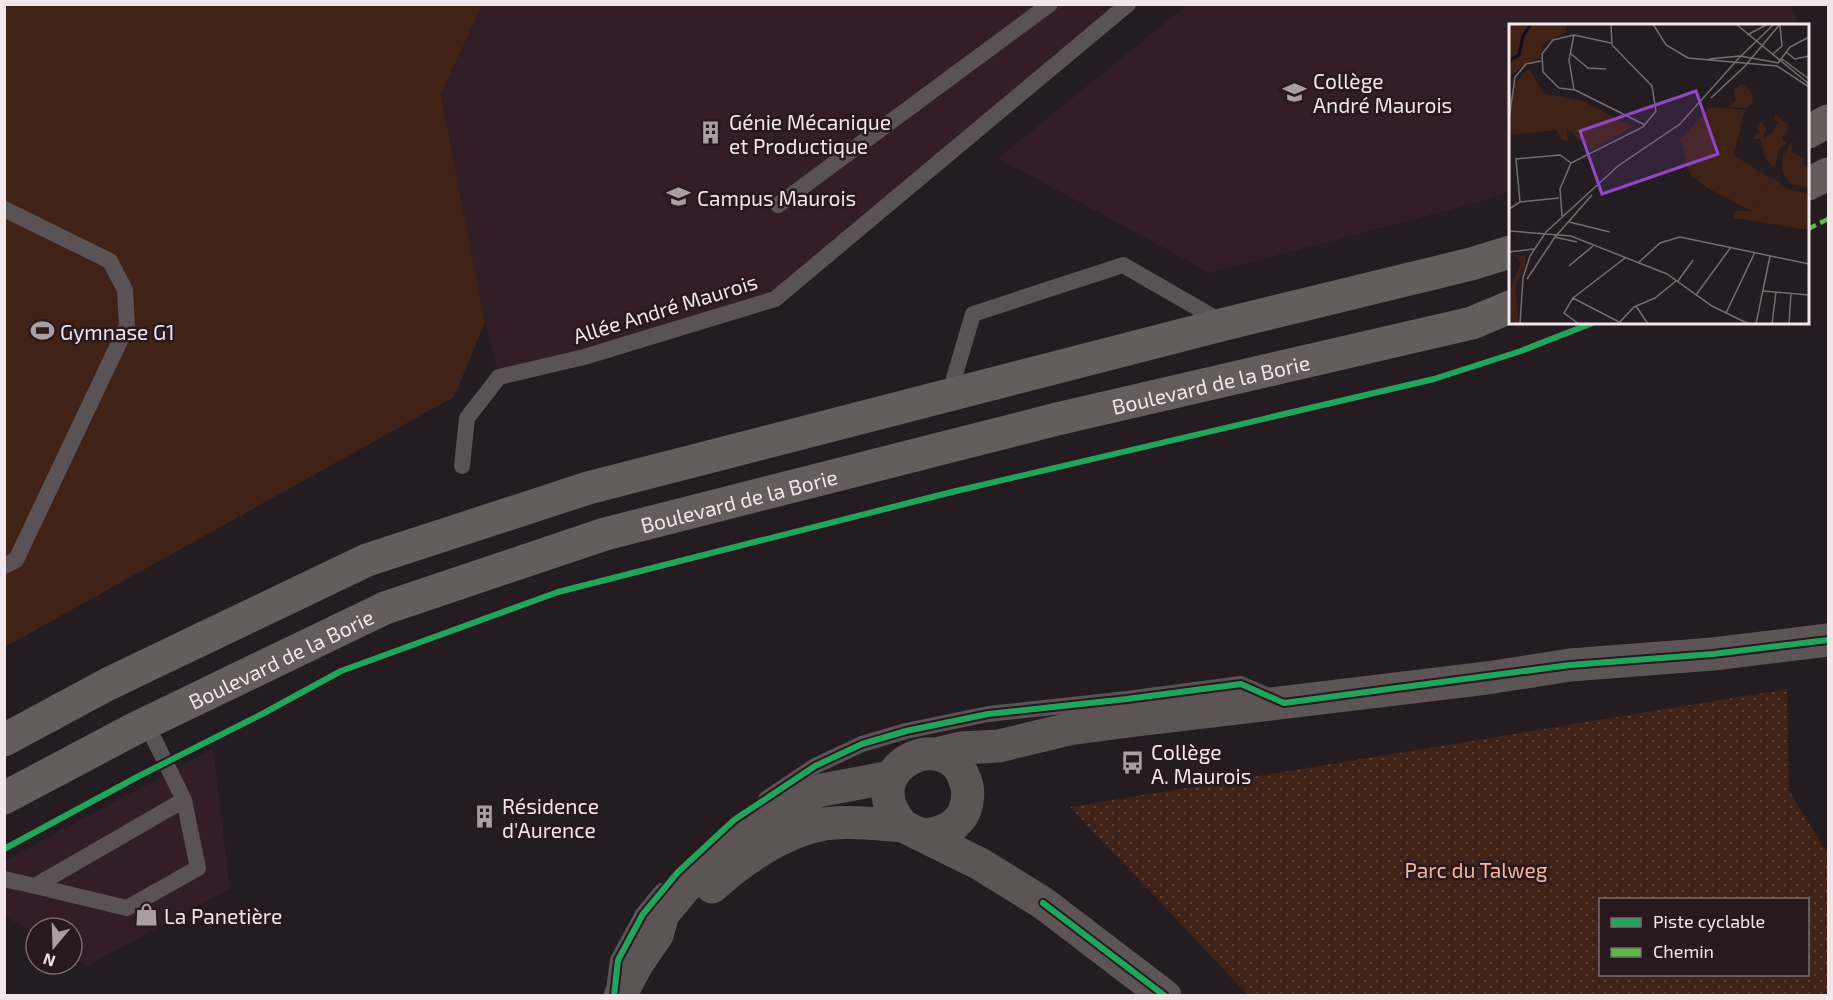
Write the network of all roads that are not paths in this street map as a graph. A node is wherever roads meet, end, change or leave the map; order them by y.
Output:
1 (1128, 4) edge
2 (1045, 8) edge
3 (1828, 122) edge
4 (1809, 132) edge
5 (1828, 174) edge
6 (1809, 184) edge
7 (778, 205) dead end
8 (4, 209) edge
9 (1509, 252) edge
10 (1509, 307) edge
11 (1225, 324) junction
12 (949, 395) junction
13 (462, 466) dead end
14 (4, 566) edge
15 (1828, 640) edge
16 (1284, 703) junction
17 (146, 723) junction
18 (4, 740) edge
19 (999, 746) junction
20 (936, 754) junction
21 (891, 777) junction
22 (4, 798) edge
23 (184, 800) junction
24 (966, 801) junction
25 (912, 830) junction
26 (980, 864) junction
27 (4, 879) edge
28 (35, 886) junction
29 (657, 935) junction
30 (614, 996) edge
31 (620, 996) edge
32 (1165, 996) edge

1 - 13 lane, Allée André Maurois
2 - 7 lane
3 - 4 main road
5 - 6 main road
8 - 14 lane
9 - 11 main road
10 - 17 main road, Boulevard de la Borie
11 - 12 main road
11 - 12 lane
12 - 18 main road
15 - 16 street
16 - 19 street
16 - 30 lane
17 - 22 main road, Boulevard de la Borie
17 - 23 lane
19 - 20 street
19 - 24 street
20 - 21 street
20 - 24 street
21 - 25 street
21 - 29 street
23 - 28 lane
23 - 28 lane
24 - 25 street
24 - 26 street
25 - 26 street
25 - 29 street
26 - 32 street
27 - 28 lane
29 - 31 street

